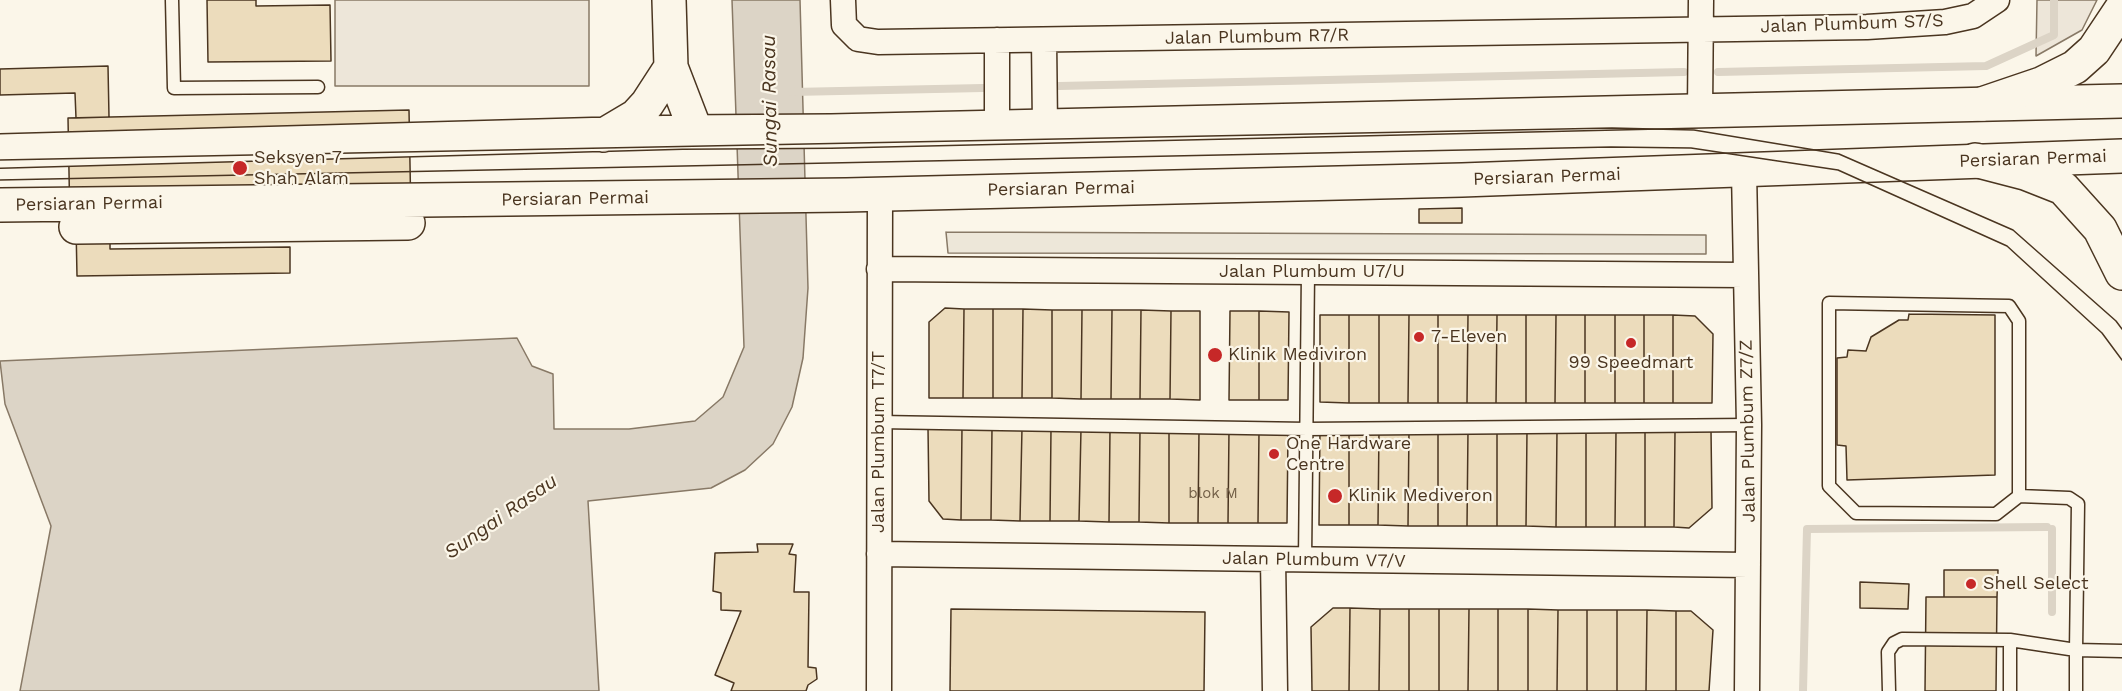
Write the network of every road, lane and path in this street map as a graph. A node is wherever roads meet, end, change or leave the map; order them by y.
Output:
1 (172, 0) edge
2 (669, 0) edge
3 (843, 0) edge
4 (1701, 0) edge
5 (1997, 0) edge
6 (2122, 8) edge
7 (1701, 28) junction
8 (997, 40) junction
9 (1044, 40) junction
10 (671, 67) junction
11 (318, 87) dead end
12 (2122, 101) edge
13 (1982, 104) junction
14 (1700, 111) junction
15 (1045, 126) junction
16 (998, 127) junction
17 (702, 132) junction
18 (602, 136) junction
19 (0, 151) edge
20 (2122, 156) edge
21 (1976, 160) junction
22 (1744, 171) junction
23 (880, 193) junction
24 (675, 198) junction
25 (0, 205) edge
26 (0, 228) edge
27 (879, 269) junction
28 (1308, 272) junction
29 (2122, 273) edge
30 (1745, 275) junction
31 (879, 422) junction
32 (1749, 424) junction
33 (1307, 429) junction
34 (2019, 496) junction
35 (879, 554) junction
36 (1273, 559) junction
37 (1305, 560) junction
38 (1748, 565) junction
39 (2010, 640) junction
40 (2076, 650) junction
41 (2122, 651) edge
42 (879, 691) edge
43 (1275, 691) edge
44 (1748, 691) edge
45 (1889, 691) edge
46 (2010, 691) edge
47 (2076, 691) edge

1 - 11 lane
2 - 10 main road
3 - 8 street, Jalan Plumbum R7/R
4 - 7 street
5 - 7 street, Jalan Plumbum S7/S
6 - 13 main road
7 - 9 street, Jalan Plumbum R7/R
7 - 14 street
8 - 9 street, Jalan Plumbum R7/R
8 - 16 street
9 - 15 street
10 - 17 main road
10 - 18 main road
12 - 13 main road
13 - 14 main road
14 - 15 main road
15 - 16 main road
16 - 17 main road
17 - 18 main road
18 - 19 main road
20 - 21 main road, Persiaran Permai
21 - 22 main road, Persiaran Permai
21 - 29 main road
22 - 23 main road, Persiaran Permai
22 - 30 street, Jalan Plumbum Z7/Z
23 - 24 main road, Persiaran Permai
23 - 27 street, Jalan Plumbum T7/T
24 - 25 main road, Persiaran Permai
24 - 26 main road
27 - 28 street, Jalan Plumbum U7/U
27 - 31 street, Jalan Plumbum T7/T
28 - 30 street, Jalan Plumbum U7/U
28 - 33 lane
30 - 32 street, Jalan Plumbum Z7/Z
31 - 33 lane
31 - 35 street, Jalan Plumbum T7/T
32 - 33 lane
32 - 38 street, Jalan Plumbum Z7/Z
33 - 37 lane
34 - 34 lane
34 - 40 lane
35 - 36 street, Jalan Plumbum V7/V
35 - 42 street, Jalan Plumbum T7/T
36 - 37 street, Jalan Plumbum V7/V
36 - 43 street
37 - 38 street, Jalan Plumbum V7/V
38 - 44 street, Jalan Plumbum Z7/Z
39 - 40 lane
39 - 45 lane
39 - 46 lane
40 - 41 lane
40 - 47 lane

